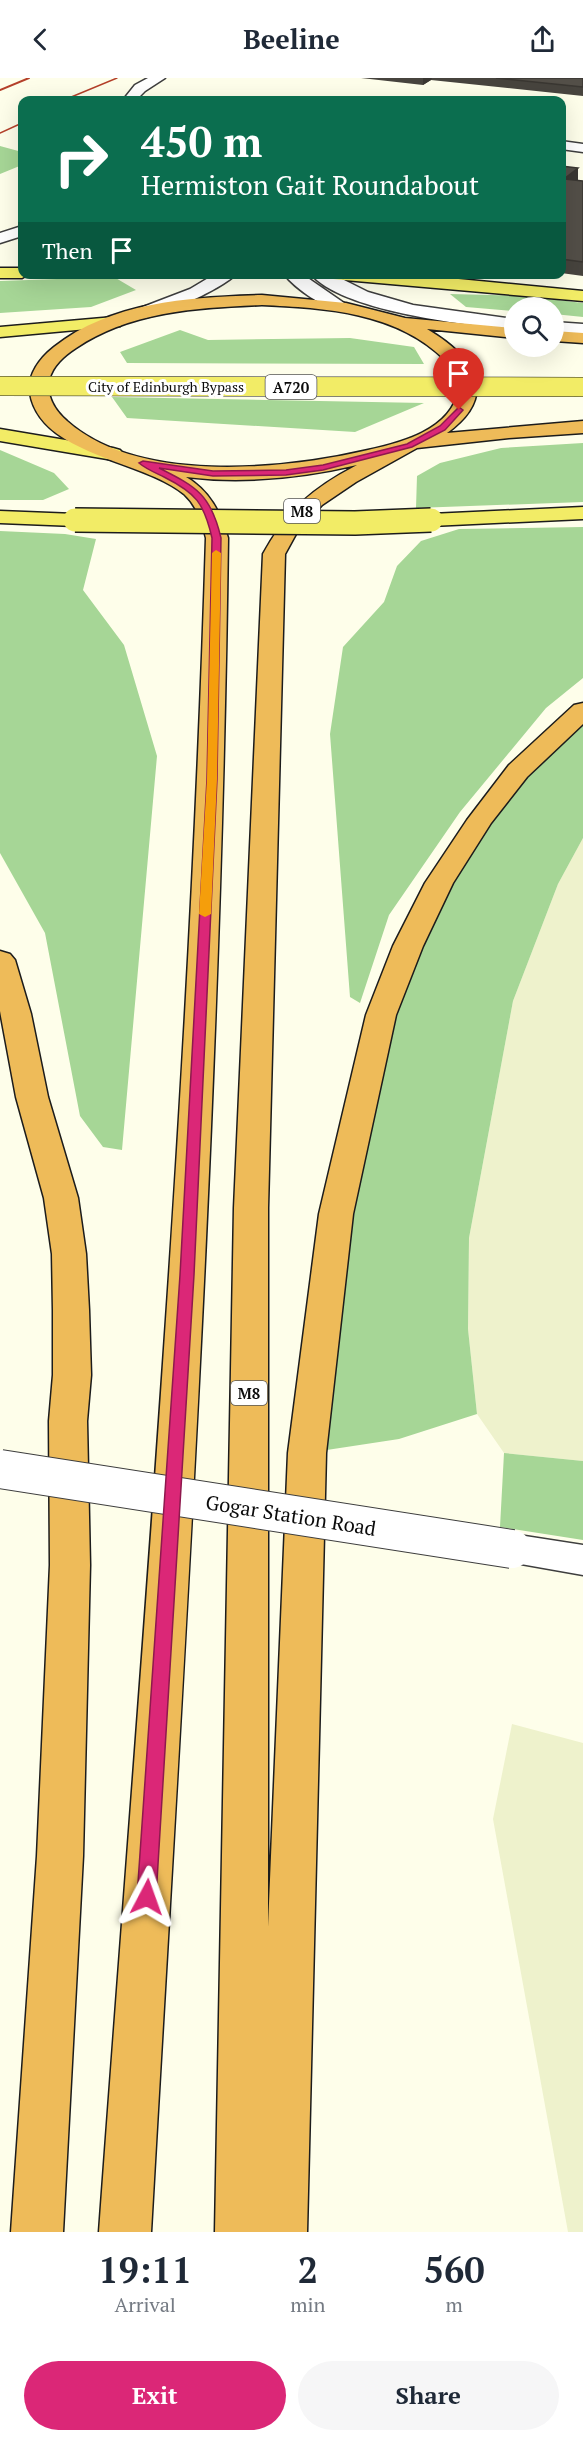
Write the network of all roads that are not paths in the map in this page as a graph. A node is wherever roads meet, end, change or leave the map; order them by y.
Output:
1 (158, 78) edge
2 (134, 96) edge
3 (566, 146) edge
4 (583, 148) edge
5 (18, 232) edge
6 (0, 238) edge
7 (0, 273) edge
8 (18, 273) edge
9 (220, 279) edge
10 (297, 279) edge
11 (325, 279) edge
12 (399, 279) edge
13 (583, 296) edge
14 (343, 307) junction
15 (141, 314) junction
16 (396, 321) junction
17 (114, 322) junction
18 (504, 323) edge
19 (564, 328) edge
20 (583, 329) edge
21 (0, 332) edge
22 (504, 332) edge
23 (564, 337) edge
24 (583, 338) edge
25 (0, 372) edge
26 (583, 373) edge
27 (0, 386) edge
28 (583, 387) edge
29 (583, 427) edge
30 (0, 435) edge
31 (412, 445) junction
32 (112, 454) junction
33 (143, 463) junction
34 (583, 513) edge
35 (0, 517) edge
36 (583, 710) edge
37 (0, 960) edge
38 (0, 1469) edge
39 (583, 1560) edge
40 (37, 2232) edge
41 (125, 2232) edge
42 (241, 2232) edge
43 (281, 2232) edge

1 - 2 street
3 - 4 street
5 - 6 street
7 - 8 main road
9 - 15 street
10 - 14 street
11 - 18 street
12 - 13 main road
14 - 15 highway
14 - 16 highway
15 - 17 highway
16 - 22 highway
16 - 31 highway
17 - 21 main road
17 - 32 highway
19 - 20 street
23 - 24 highway
25 - 26 main road, City of Edinburgh Bypass / A720
27 - 28 main road, City of Edinburgh Bypass / A720, bridge
29 - 31 highway
30 - 32 main road
31 - 33 highway
31 - 42 highway, M8
32 - 33 highway
33 - 41 highway
34 - 35 main road, bridge
36 - 43 highway
37 - 40 highway
38 - 39 street, Gogar Station Road, bridge

